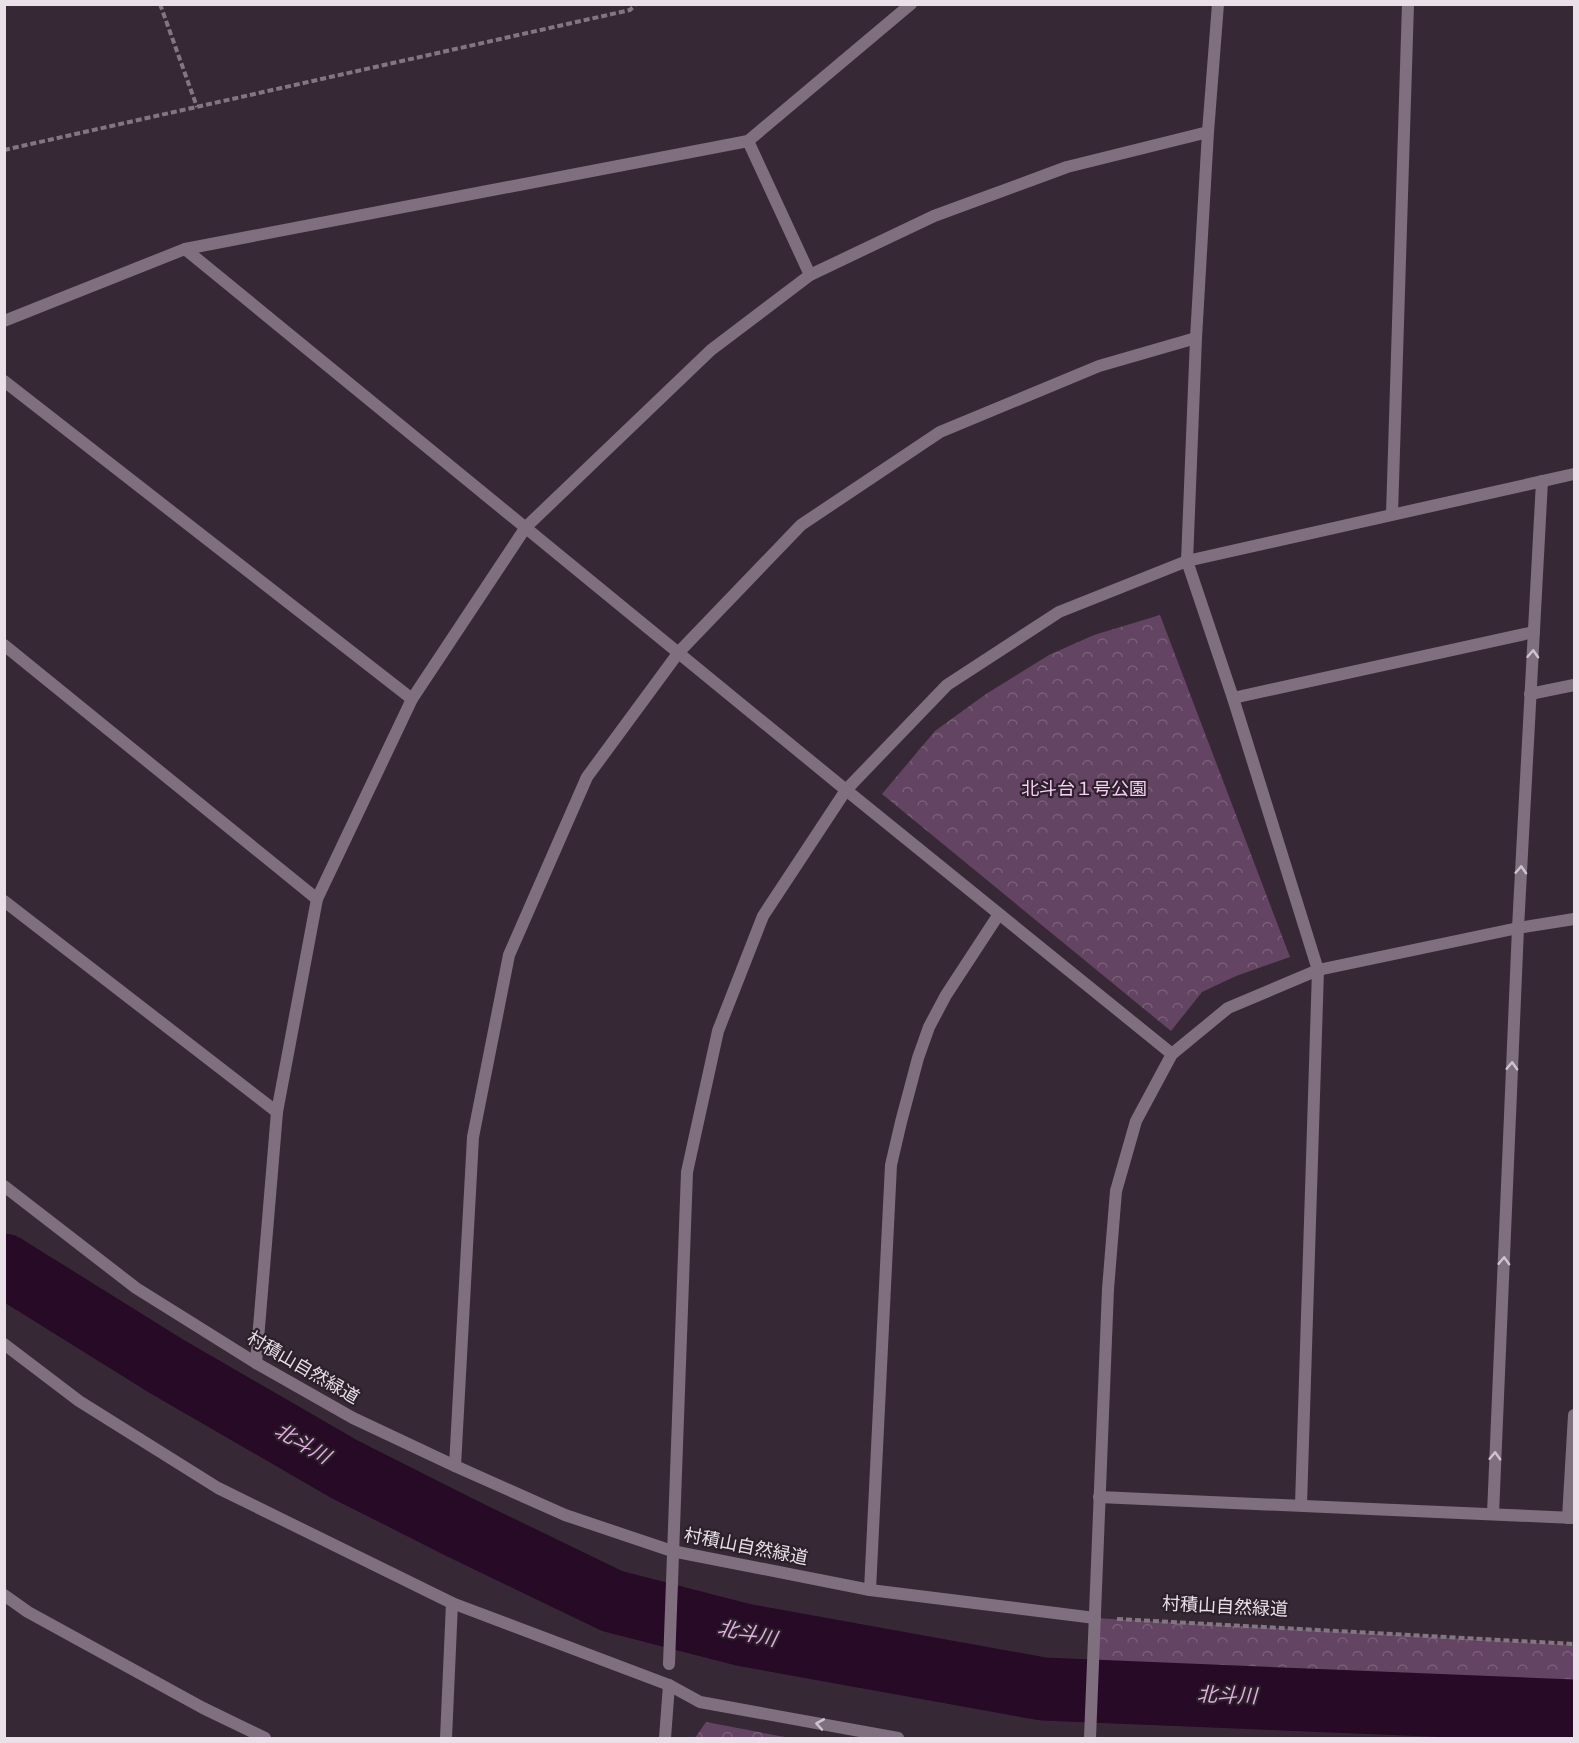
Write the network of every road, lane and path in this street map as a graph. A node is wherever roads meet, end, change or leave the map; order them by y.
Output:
1 (160, 4) edge
2 (636, 4) edge
3 (911, 4) edge
4 (1218, 4) edge
5 (1408, 4) edge
6 (196, 107) junction
7 (1208, 132) junction
8 (748, 141) junction
9 (4, 150) edge
10 (185, 249) junction
11 (810, 275) junction
12 (4, 321) edge
13 (1196, 338) junction
14 (4, 381) edge
15 (1575, 474) edge
16 (1542, 481) junction
17 (1392, 514) junction
18 (526, 527) junction
19 (1187, 561) junction
20 (1534, 632) junction
21 (4, 645) edge
22 (679, 652) junction
23 (1575, 685) edge
24 (1530, 694) junction
25 (1233, 698) junction
26 (412, 699) junction
27 (846, 790) junction
28 (317, 899) junction
29 (4, 902) edge
30 (999, 914) junction
31 (1575, 918) edge
32 (1518, 928) junction
33 (1318, 970) junction
34 (1172, 1053) junction
35 (278, 1112) junction
36 (4, 1186) edge
37 (4, 1344) edge
38 (256, 1363) junction
39 (1575, 1415) edge
40 (455, 1466) junction
41 (1099, 1497) junction
42 (1301, 1505) junction
43 (1493, 1514) junction
44 (1571, 1518) edge
45 (672, 1551) junction
46 (870, 1590) junction
47 (4, 1595) edge
48 (452, 1603) junction
49 (1095, 1618) junction
50 (1575, 1644) edge
51 (669, 1685) junction
52 (1090, 1733) edge
53 (265, 1738) edge
54 (447, 1738) edge
55 (665, 1738) edge
56 (898, 1738) edge

1 - 6 path
2 - 6 path
3 - 8 street
4 - 7 street
5 - 17 street
6 - 9 path
7 - 11 street
7 - 13 street
8 - 10 street
8 - 11 street
10 - 12 street
10 - 18 street
11 - 18 street
13 - 19 street
13 - 22 street
14 - 26 street
15 - 16 street
16 - 17 street
16 - 20 street
17 - 19 street
18 - 22 street
18 - 26 street
19 - 25 street
19 - 27 street
24 -> 20 street
20 - 25 street
21 - 28 street
22 - 27 street
22 - 40 street
23 - 24 street
32 -> 24 street
25 - 33 street
26 - 28 street
27 - 30 street
27 - 45 street
28 - 35 street
29 - 35 street
30 - 34 street
30 - 46 street
31 - 32 street
32 - 33 street
43 -> 32 street
33 - 34 street
33 - 42 street
34 - 41 street
35 - 38 street
36 - 38 street, 村積山自然緑道
37 - 48 street
38 - 40 street, 村積山自然緑道
39 - 44 street
40 - 45 street, 村積山自然緑道
41 - 42 street
41 - 49 street
42 - 43 street
43 - 44 street
45 - 46 street, 村積山自然緑道
45 - 51 street
46 - 49 street, 村積山自然緑道
47 - 53 street
48 - 51 street
48 - 54 street
49 - 50 path, 村積山自然緑道
49 - 52 street
51 - 55 street
56 -> 51 street

